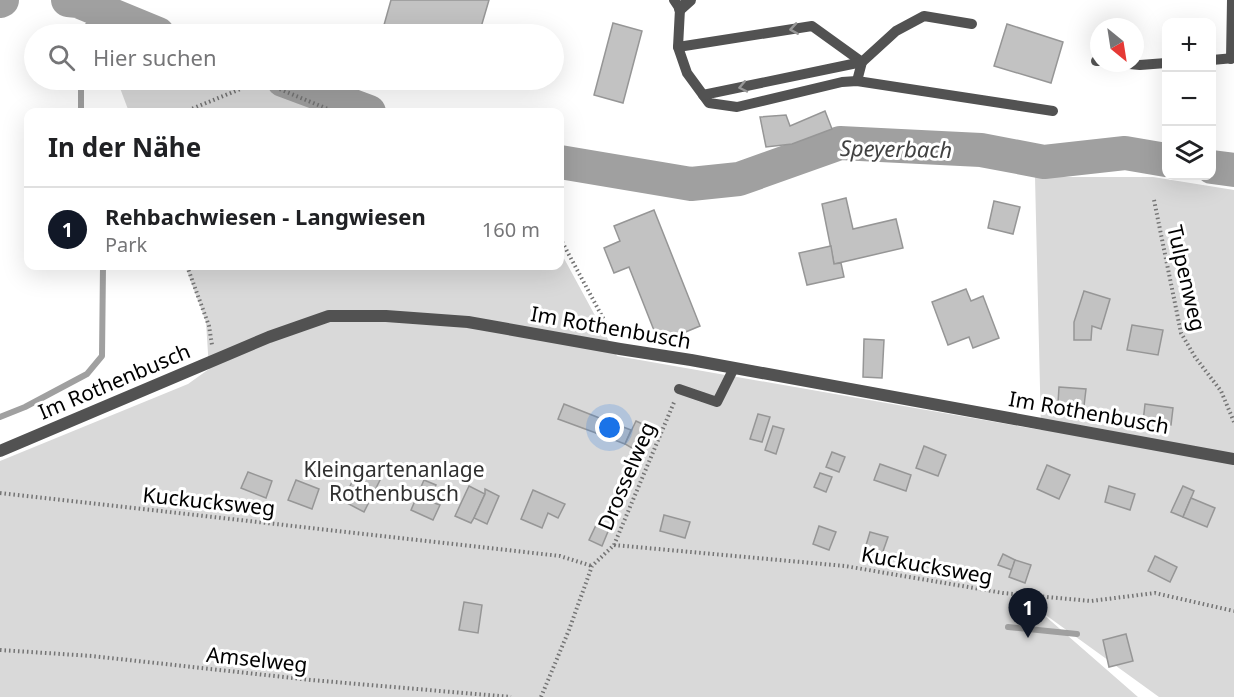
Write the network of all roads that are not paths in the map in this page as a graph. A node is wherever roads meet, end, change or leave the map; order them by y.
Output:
1 (1232, 0) edge
2 (681, 3) edge
3 (972, 24) dead end
4 (678, 47) junction
5 (1233, 58) edge
6 (1216, 60) edge
7 (862, 62) junction
8 (1162, 63) edge
9 (1144, 65) edge
10 (857, 81) junction
11 (703, 95) junction
12 (1053, 111) dead end
13 (734, 368) junction
14 (679, 389) road end
15 (0, 451) edge
16 (1234, 459) edge

1 - 5 lane
2 - 4 lane
3 - 7 lane
7 -> 4 lane
4 - 11 lane
5 - 6 lane
7 - 10 lane
7 -> 11 lane
8 - 9 lane
10 - 11 lane
10 - 12 lane
13 - 14 lane
13 - 15 street, Im Rothenbusch
13 - 16 street, Im Rothenbusch

